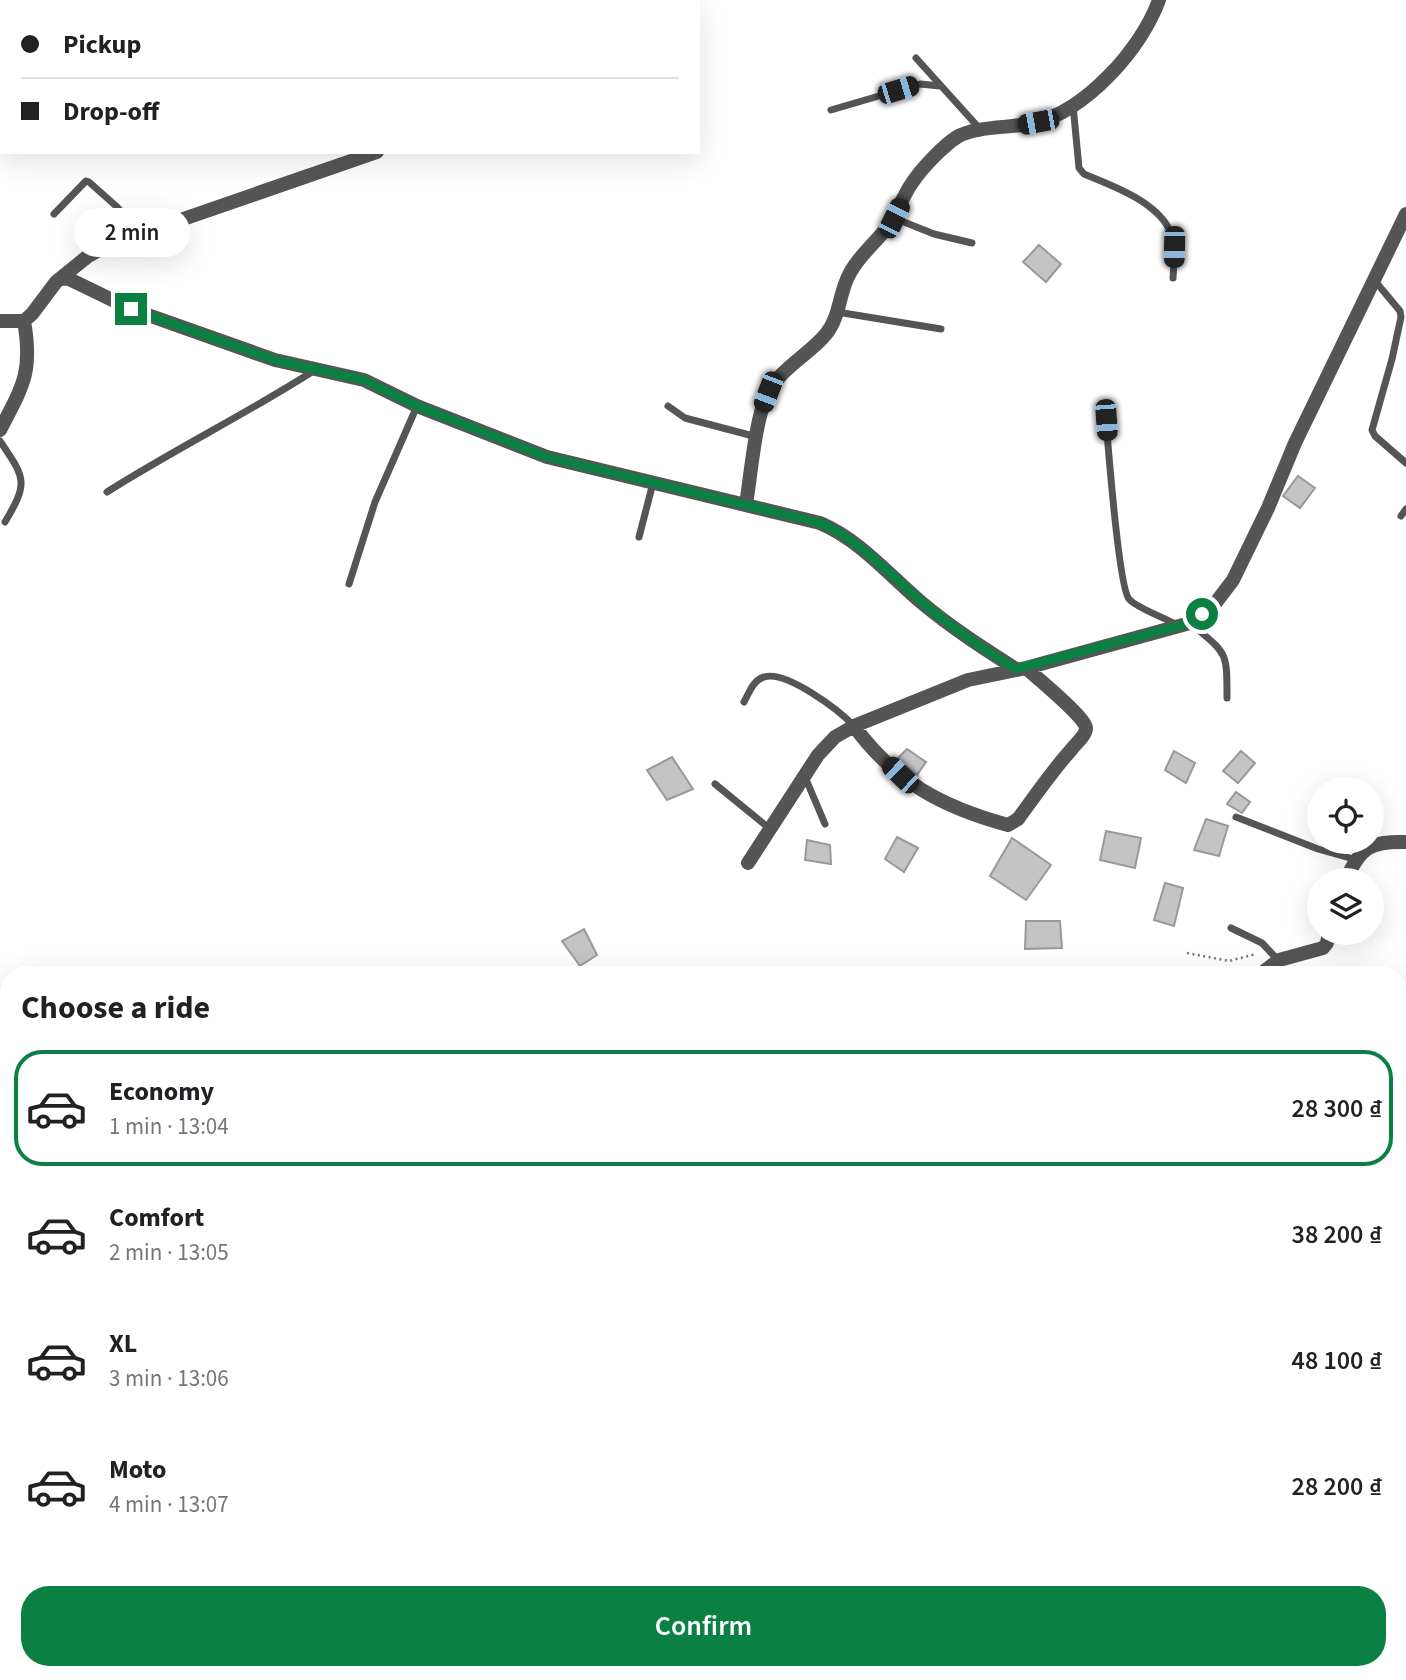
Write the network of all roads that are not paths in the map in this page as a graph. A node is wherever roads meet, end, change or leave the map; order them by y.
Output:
1 (1159, 0) edge
2 (916, 58) dead end
3 (940, 86) junction
4 (1073, 105) junction
5 (831, 110) dead end
6 (981, 130) junction
7 (371, 154) edge
8 (54, 214) dead end
9 (1406, 214) edge
10 (894, 218) junction
11 (141, 233) junction
12 (972, 243) dead end
13 (1173, 278) dead end
14 (61, 279) junction
15 (1374, 281) junction
16 (1403, 310) edge
17 (837, 312) junction
18 (0, 321) edge
19 (24, 321) junction
20 (941, 329) dead end
21 (316, 370) junction
22 (417, 406) junction
23 (668, 406) dead end
24 (1106, 420) dead end
25 (0, 430) edge
26 (758, 437) junction
27 (0, 440) edge
28 (1406, 463) edge
29 (653, 483) junction
30 (107, 492) dead end
31 (746, 504) junction
32 (5, 522) dead end
33 (639, 537) dead end
34 (349, 584) dead end
35 (1184, 624) junction
36 (1021, 669) junction
37 (1227, 698) dead end
38 (744, 702) dead end
39 (854, 726) junction
40 (805, 776) junction
41 (715, 785) dead end
42 (1236, 817) dead end
43 (825, 824) dead end
44 (771, 830) junction
45 (1406, 842) edge
46 (1358, 860) junction
47 (748, 863) dead end
48 (1353, 868) edge
49 (1231, 928) dead end
50 (1325, 945) edge
51 (1274, 955) junction
52 (1266, 966) edge

1 - 4 street
2 - 3 lane
3 - 5 lane
3 - 6 lane
4 - 6 street
4 - 13 lane
6 - 10 street
7 - 11 street
8 - 11 lane
9 - 15 street
10 - 12 lane
10 - 17 street
11 - 14 street
14 - 19 street
14 - 21 street
15 - 16 lane
15 - 35 street
16 - 28 lane
17 - 20 lane
17 - 26 street
18 - 19 street
19 - 25 street
21 - 22 street
21 - 30 lane
22 - 29 street
22 - 34 lane
23 - 26 lane
24 - 35 lane
26 - 31 street
27 - 32 lane
29 - 31 street
29 - 33 lane
31 - 36 street
35 - 36 street
35 - 37 lane
36 - 39 street
36 - 39 street
38 - 39 lane
39 - 40 street
40 - 43 lane
40 - 44 street
41 - 44 lane
42 - 46 lane
44 - 47 street
45 - 46 street
46 - 48 street
49 - 51 lane
50 - 51 street
51 - 52 street

